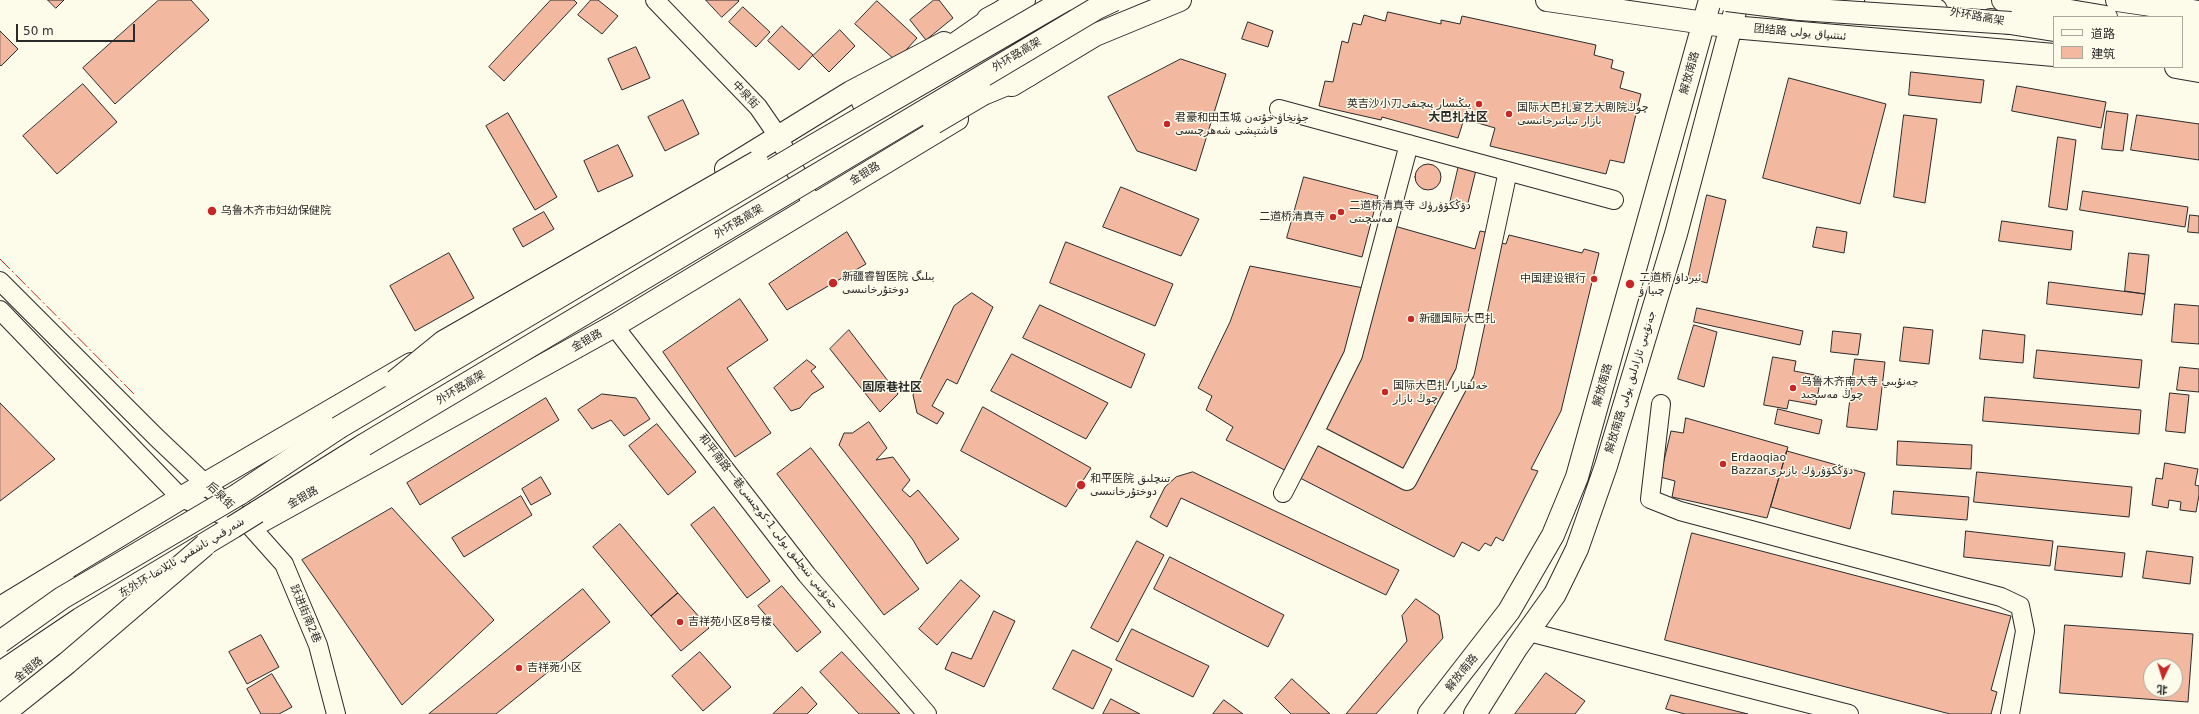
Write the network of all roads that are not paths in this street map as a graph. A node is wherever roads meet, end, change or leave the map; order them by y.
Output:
1 (656, 0) edge
2 (1024, 0) edge
3 (1065, 0) edge
4 (1114, 0) edge
5 (1180, 0) edge
6 (1547, 0) edge
7 (1710, 0) edge
8 (1727, 0) edge
9 (1738, 0) edge
10 (1876, 0) edge
11 (2003, 0) edge
12 (2117, 0) edge
13 (1004, 10) junction
14 (2199, 12) edge
15 (2100, 16) edge
16 (1705, 23) junction
17 (2011, 23) junction
18 (1732, 27) junction
19 (2053, 30) edge
20 (2183, 30) edge
21 (2199, 33) edge
22 (2183, 51) edge
23 (2199, 54) edge
24 (2053, 55) edge
25 (2182, 68) edge
26 (2199, 71) edge
27 (1029, 75) junction
28 (1279, 109) dead end
29 (778, 136) junction
30 (1409, 144) junction
31 (1508, 171) junction
32 (1614, 200) dead end
33 (813, 206) junction
34 (0, 281) edge
35 (0, 310) edge
36 (614, 326) junction
37 (448, 395) junction
38 (1661, 404) dead end
39 (338, 428) junction
40 (1314, 433) junction
41 (364, 445) joint
42 (206, 483) junction
43 (1283, 493) dead end
44 (181, 498) junction
45 (251, 527) junction
46 (205, 545) junction
47 (120, 565) junction
48 (0, 608) edge
49 (0, 617) edge
50 (1529, 632) junction
51 (0, 642) edge
52 (0, 673) edge
53 (0, 693) edge
54 (3, 714) edge
55 (336, 714) edge
56 (926, 714) edge
57 (1429, 714) edge
58 (1475, 714) edge
59 (1849, 714) edge
60 (2010, 714) edge

1 - 29 street, 中泉街
2 - 13 main road
3 - 39 main road, 外环路高架, bridge
4 - 37 main road, 外环路高架, bridge
5 - 27 main road, 金银路
6 - 16 main road, 团结路 ئىتتىپاق يولى
7 - 16 main road, 解放南路
8 - 17 main road, bridge
9 - 18 main road, 解放南路 جەنۇبىي ئازادلىق يولى
10 - 17 main road, 外环路高架, bridge
11 - 15 main road, 外环路高架
12 - 14 main road
13 - 29 main road
13 - 39 main road, bridge
16 - 18 main road, 团结路 ئىتتىپاق يولى
16 - 57 main road, 解放南路
17 - 19 main road, 外环路高架
18 - 24 main road, 团结路 ئىتتىپاق يولى
18 - 50 main road, 解放南路 جەنۇبىي ئازادلىق يولى
20 - 21 main road
22 - 23 main road
25 - 26 main road
27 - 33 main road, 金银路
27 - 37 main road, bridge
28 - 30 street
29 - 33 street, 中泉街
29 - 42 main road
30 - 31 street
30 - 40 street
31 - 32 street
31 - 40 street
33 - 36 main road, 金银路
34 - 42 street, 后泉街
35 - 44 street, 后泉街
36 - 45 main road, 金银路
36 - 56 street, 和平南路一巷جەنۇبىي تىنچلىق يولى 1-كوچىسى
37 - 41 main road, 外环路高架, bridge
38 - 60 street
39 - 47 main road, bridge
40 - 43 street
41 - 46 main road, 东外环 شەرقىي تاشقىي ئايلانما, bridge
42 - 44 main road
42 - 45 street, 后泉街
44 - 45 street, 后泉街
44 - 48 main road
45 - 53 main road, 金银路
45 - 55 street, 跃进街南2巷
46 - 52 main road, 东外环 شەرقىي تاشقىي ئايلانما, bridge
46 - 54 main road, bridge
47 - 49 main road, bridge
47 - 51 main road, bridge
50 - 58 main road, 解放南路 جەنۇبىي ئازادلىق يولى
50 - 59 street

